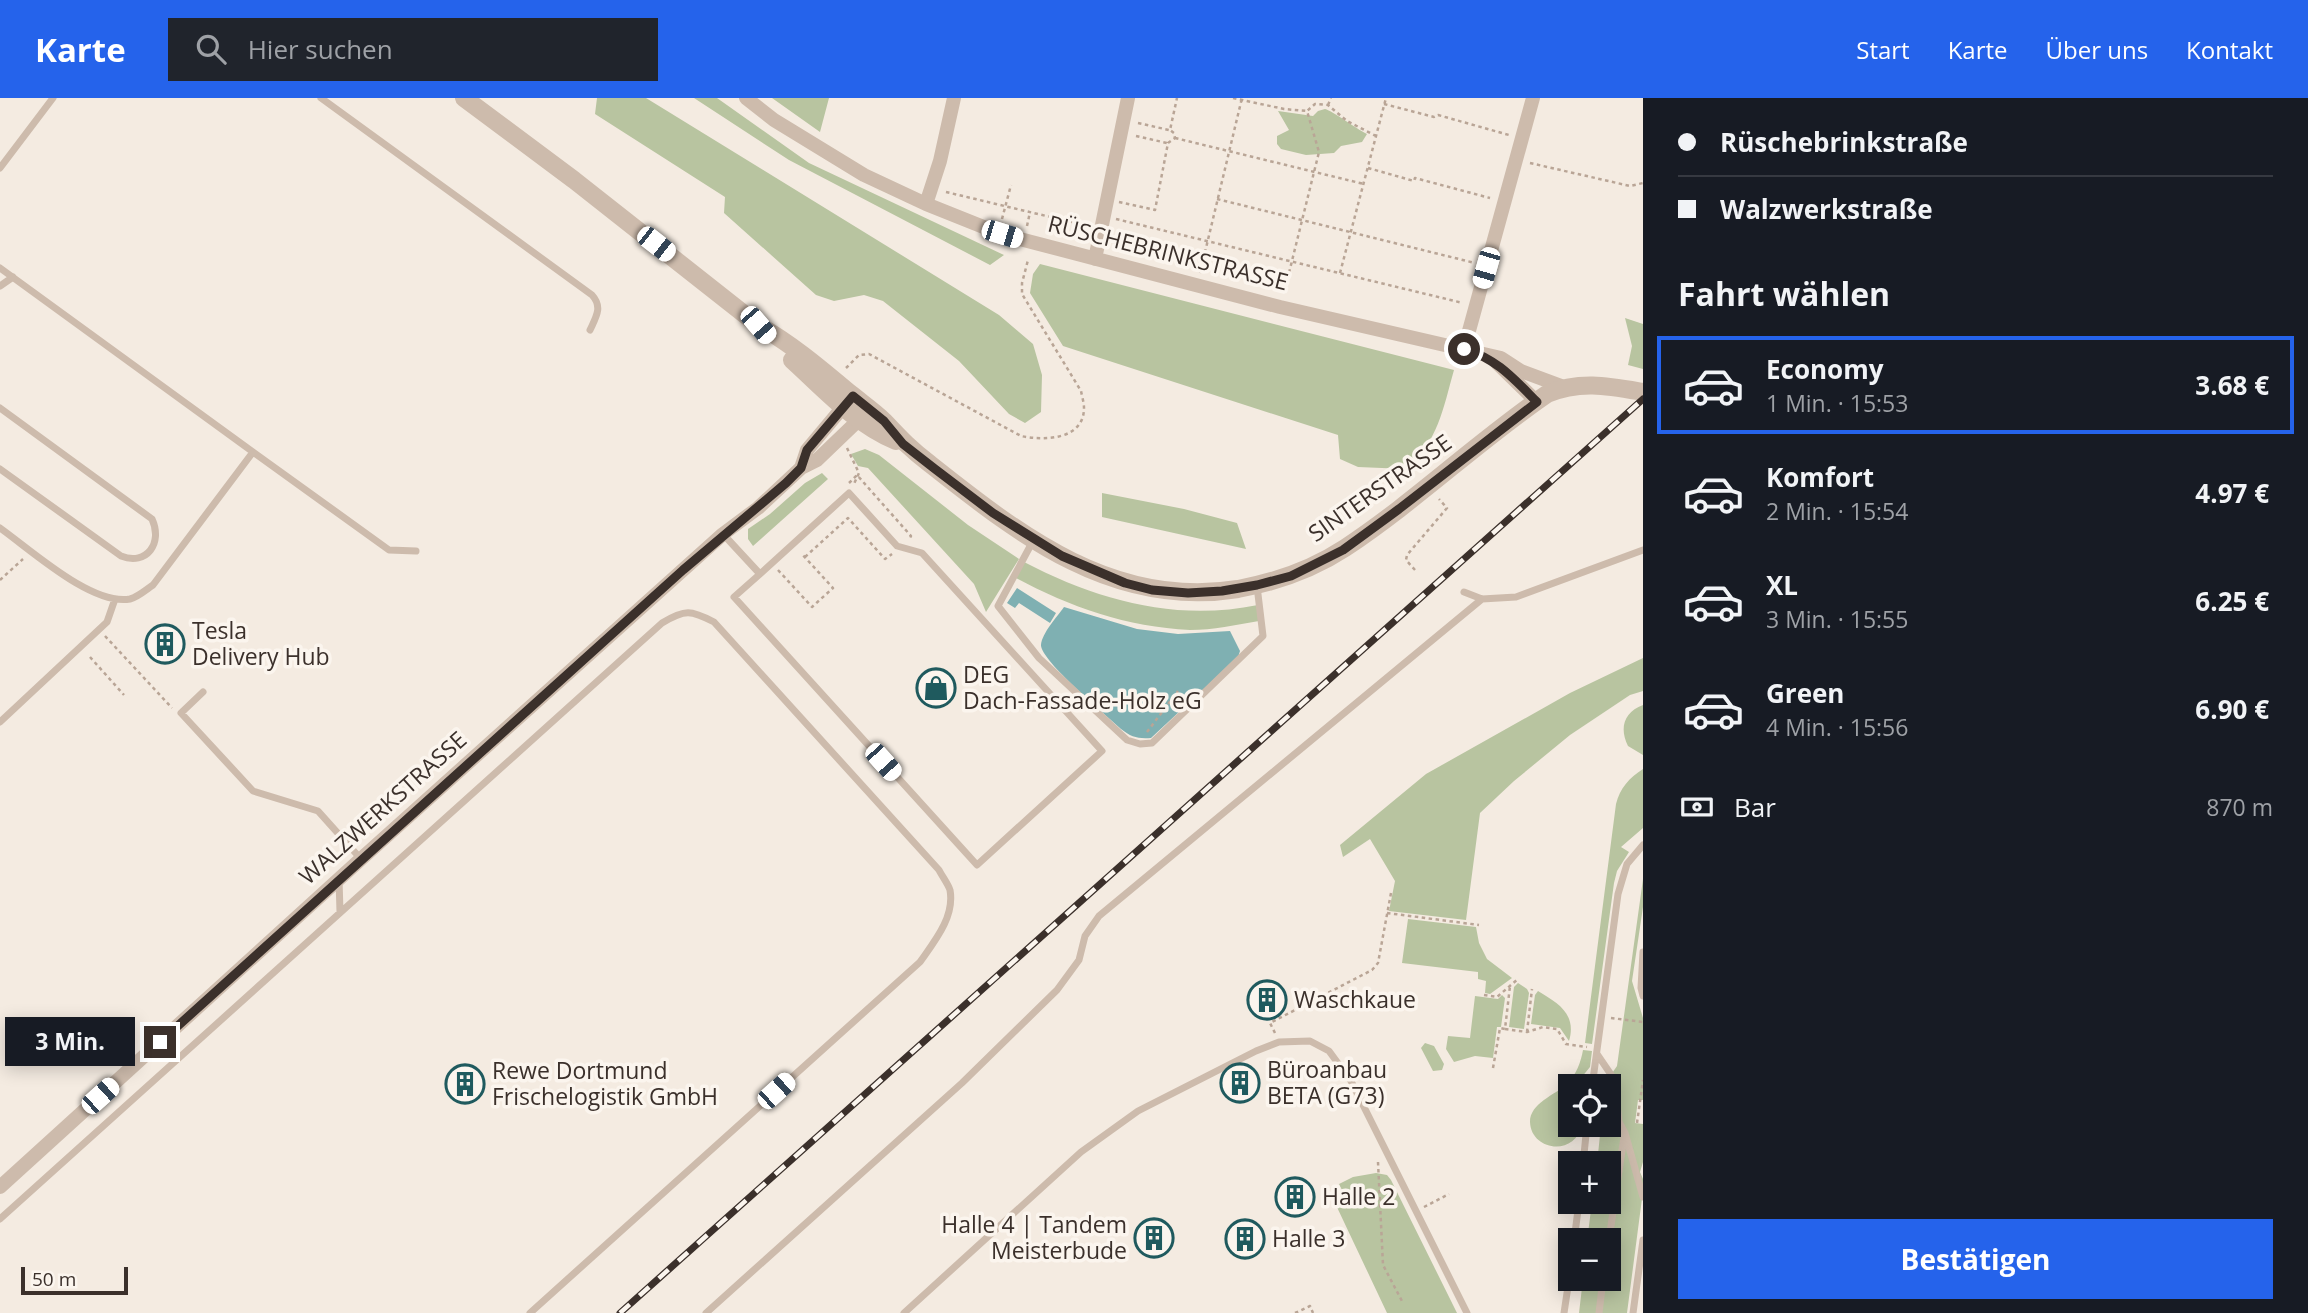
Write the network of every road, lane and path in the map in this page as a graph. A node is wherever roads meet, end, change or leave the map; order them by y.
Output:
1 (53, 98) edge
2 (321, 98) edge
3 (464, 98) edge
4 (746, 98) edge
5 (954, 98) edge
6 (1128, 98) edge
7 (1177, 98) edge
8 (1233, 98) edge
9 (1331, 98) edge
10 (1386, 98) edge
11 (1533, 98) edge
12 (1242, 99) edge
13 (1384, 104) junction
14 (1328, 105) junction
15 (1307, 111) junction
16 (1132, 121) dead end
17 (1170, 130) junction
18 (1129, 134) dead end
19 (1510, 135) dead end
20 (1376, 136) junction
21 (1175, 138) junction
22 (1168, 143) junction
23 (1229, 152) junction
24 (1516, 159) junction
25 (1368, 168) junction
26 (0, 169) edge
27 (1314, 171) junction
28 (1643, 183) edge
29 (1364, 184) junction
30 (1011, 185) dead end
31 (946, 192) dead end
32 (1217, 199) junction
33 (1492, 199) dead end
34 (1116, 202) dead end
35 (926, 204) junction
36 (1005, 206) junction
37 (1030, 212) junction
38 (1112, 218) dead end
39 (1002, 219) dead end
40 (1059, 219) junction
41 (1302, 220) junction
42 (1027, 226) dead end
43 (1095, 227) dead end
44 (1351, 232) junction
45 (1055, 233) dead end
46 (1208, 241) junction
47 (1095, 259) junction
48 (1028, 260) dead end
49 (1292, 261) junction
50 (1475, 263) dead end
51 (0, 268) edge
52 (1340, 273) junction
53 (1200, 276) dead end
54 (13, 277) junction
55 (0, 286) edge
56 (1283, 296) dead end
57 (1464, 303) dead end
58 (590, 330) dead end
59 (1464, 349) junction
60 (1484, 355) junction
61 (846, 368) dead end
62 (1564, 387) junction
63 (1643, 392) edge
64 (848, 401) junction
65 (1537, 402) junction
66 (0, 408) edge
67 (865, 415) junction
68 (847, 448) dead end
69 (253, 452) junction
70 (801, 468) junction
71 (0, 469) edge
72 (859, 473) dead end
73 (848, 483) dead end
74 (1439, 499) dead end
75 (0, 528) edge
76 (723, 534) junction
77 (1034, 539) junction
78 (793, 544) junction
79 (900, 547) junction
80 (1643, 550) edge
81 (416, 551) dead end
82 (805, 557) junction
83 (23, 559) dead end
84 (772, 563) junction
85 (1415, 570) dead end
86 (760, 574) junction
87 (0, 580) edge
88 (1257, 585) junction
89 (1464, 592) dead end
90 (116, 599) junction
91 (1482, 599) junction
92 (99, 630) junction
93 (90, 657) dead end
94 (1178, 691) dead end
95 (203, 692) dead end
96 (124, 695) dead end
97 (181, 713) junction
98 (0, 722) edge
99 (1140, 744) junction
100 (1643, 845) edge
101 (361, 859) junction
102 (339, 878) junction
103 (1391, 893) dead end
104 (340, 912) junction
105 (1387, 913) junction
106 (1479, 925) dead end
107 (1643, 952) edge
108 (1518, 979) dead end
109 (1510, 986) junction
110 (1532, 989) dead end
111 (1484, 995) dead end
112 (1643, 996) edge
113 (1601, 1016) junction
114 (1643, 1022) edge
115 (1505, 1029) junction
116 (1527, 1032) junction
117 (1279, 1042) junction
118 (1596, 1051) junction
119 (1493, 1068) dead end
120 (1593, 1074) edge
121 (1643, 1080) edge
122 (1637, 1124) dead end
123 (1625, 1133) junction
124 (1378, 1160) dead end
125 (0, 1187) edge
126 (1449, 1194) dead end
127 (1643, 1197) edge
128 (1424, 1206) dead end
129 (0, 1219) edge
130 (1611, 1228) edge
131 (1643, 1240) edge
132 (1567, 1291) edge
133 (1602, 1291) edge
134 (1403, 1303) dead end
135 (530, 1313) edge
136 (706, 1313) edge
137 (904, 1313) edge
138 (1295, 1313) edge
139 (1313, 1313) edge
140 (1467, 1313) edge
141 (1564, 1313) edge
142 (1599, 1313) edge
143 (1633, 1313) edge

1 - 26 lane
2 - 58 lane
3 - 64 street, SINTERSTRASSE
4 - 35 street, RÜSCHEBRINKSTRASSE
5 - 35 street
6 - 47 street
7 - 17 path
8 - 12 path
9 - 14 path
10 - 13 path
11 - 24 street
12 - 15 path
12 - 23 path
13 - 19 path
13 - 20 path
14 - 15 path
14 - 20 path
15 - 27 path
16 - 17 path
17 - 21 path
18 - 22 path
20 - 25 path
21 - 22 path
21 - 23 path
22 - 34 path
23 - 27 path
23 - 32 path
24 - 28 path
24 - 59 street
25 - 29 path
25 - 33 path
27 - 29 path
27 - 41 path
29 - 44 path
30 - 36 path
31 - 36 path
32 - 41 path
32 - 46 path
35 - 47 street, RÜSCHEBRINKSTRASSE
36 - 37 path
36 - 39 path
37 - 40 path
37 - 42 path
38 - 46 path
40 - 43 path
40 - 45 path
41 - 44 path
41 - 49 path
44 - 50 path
44 - 52 path
46 - 49 path
46 - 53 path
47 - 59 street, RÜSCHEBRINKSTRASSE
48 - 61 path
49 - 52 path
49 - 56 path
51 - 54 lane
52 - 57 path
54 - 55 lane
54 - 69 lane
59 - 60 street, RÜSCHEBRINKSTRASSE
60 - 62 street, RÜSCHEBRINKSTRASSE
60 - 65 street, RÜSCHEBRINKSTRASSE
62 - 63 street, RÜSCHEBRINKSTRASSE
62 - 65 street, RÜSCHEBRINKSTRASSE
64 - 67 street, SINTERSTRASSE
64 - 70 street, WALZWERKSTRASSE
65 - 88 street, SINTERSTRASSE
66 - 71 lane
67 - 70 street, WALZWERKSTRASSE
67 - 77 street, SINTERSTRASSE
68 - 72 path
69 - 81 lane
69 - 90 lane
70 - 76 street, WALZWERKSTRASSE
73 - 79 path
74 - 85 path
75 - 90 lane
76 - 86 lane
76 - 101 street, WALZWERKSTRASSE
77 - 88 street, SINTERSTRASSE
77 - 99 lane
78 - 79 lane
78 - 82 path
78 - 84 lane
79 - 82 path
79 - 86 lane
80 - 91 lane
82 - 84 path
83 - 87 path
84 - 86 lane
88 - 99 lane
89 - 91 lane
90 - 92 lane
91 - 136 lane
92 - 97 path
92 - 98 lane
93 - 96 path
94 - 99 path
95 - 97 lane
97 - 101 lane
100 - 113 lane
101 - 102 street, WALZWERKSTRASSE
102 - 104 lane
102 - 125 street, WALZWERKSTRASSE
103 - 105 path
104 - 129 lane
104 - 135 lane
105 - 106 path
105 - 117 path
107 - 112 lane
108 - 109 path
109 - 111 path
109 - 115 path
110 - 116 path
113 - 114 path
113 - 118 lane
115 - 116 path
115 - 119 path
116 - 118 path
117 - 137 lane
117 - 140 lane
118 - 120 lane
118 - 123 lane
121 - 122 path
123 - 127 lane
123 - 130 lane
124 - 134 path
126 - 128 path
131 - 143 lane
132 - 141 lane
133 - 142 lane
138 - 139 path

